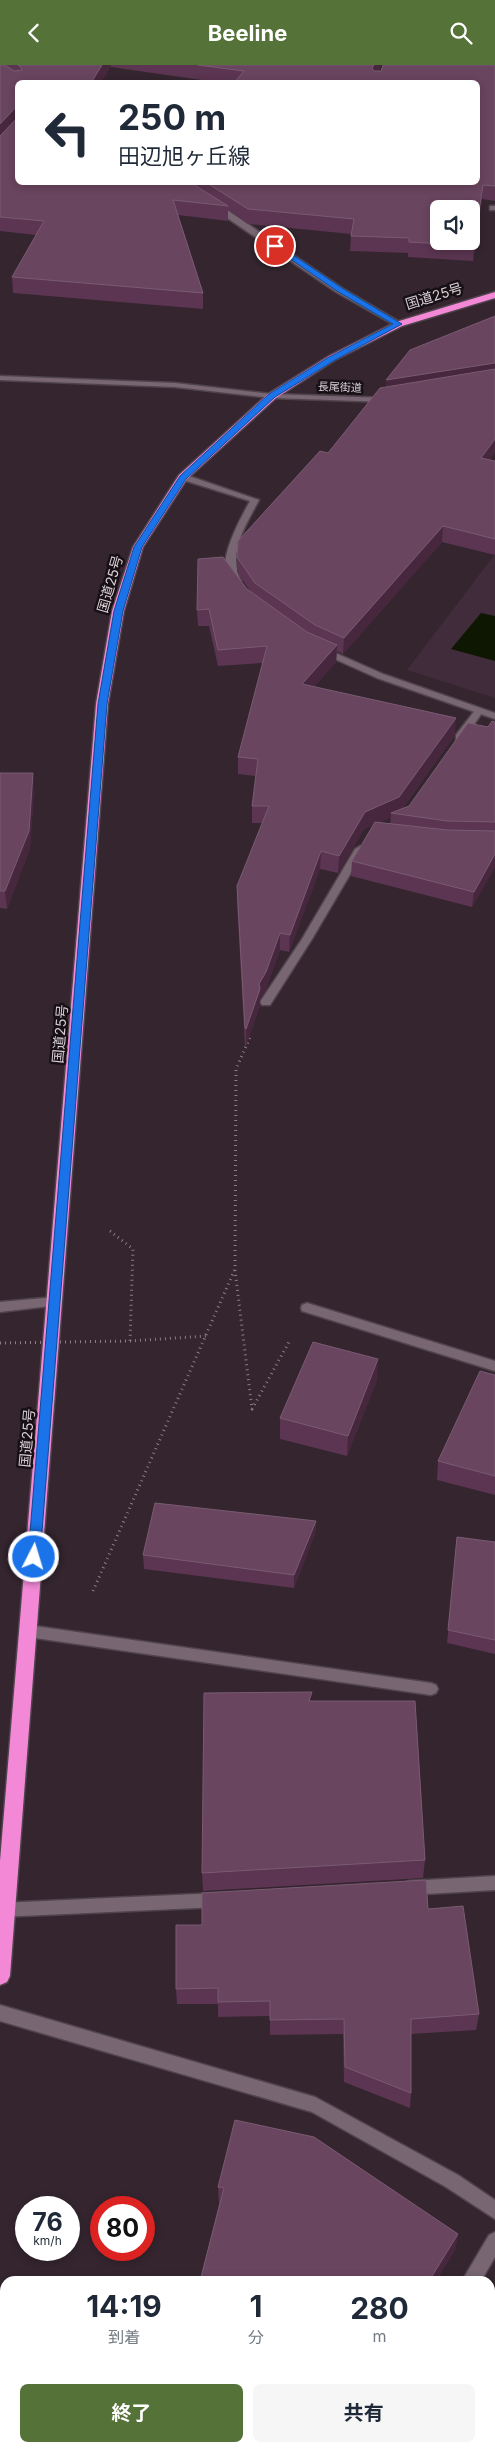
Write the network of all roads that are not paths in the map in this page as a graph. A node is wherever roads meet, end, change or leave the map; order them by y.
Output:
1 (210, 203) edge
2 (495, 295) edge
3 (399, 324) junction
4 (0, 378) edge
5 (272, 396) junction
6 (401, 397) edge
7 (183, 477) junction
8 (241, 587) edge
9 (311, 645) edge
10 (479, 711) junction
11 (495, 716) edge
12 (452, 749) edge
13 (365, 841) edge
14 (266, 1002) road end
15 (54, 1302) junction
16 (0, 1307) edge
17 (307, 1308) road end
18 (495, 1366) edge
19 (28, 1631) junction
20 (431, 1689) dead end
21 (495, 1883) edge
22 (397, 1889) edge
23 (231, 1899) edge
24 (2, 1911) edge
25 (0, 1967) edge
26 (0, 2013) edge
27 (495, 2210) edge
28 (495, 2241) edge
29 (474, 2276) edge

1 - 3 street
2 - 3 highway, 国道25号
3 - 5 highway, 国道25号
4 - 5 street, 長尾街道
5 - 6 street, 長尾街道
5 - 7 highway, 国道25号
7 - 8 street
7 - 15 highway, 国道25号
9 - 10 street
10 - 11 street
10 - 12 street
13 - 14 street
15 - 16 street
15 - 19 highway, 国道25号
17 - 18 street
19 - 20 street
19 - 24 highway, 国道25号
21 - 22 street
23 - 24 street
24 - 25 highway, 国道25号
26 - 27 street
28 - 29 street

